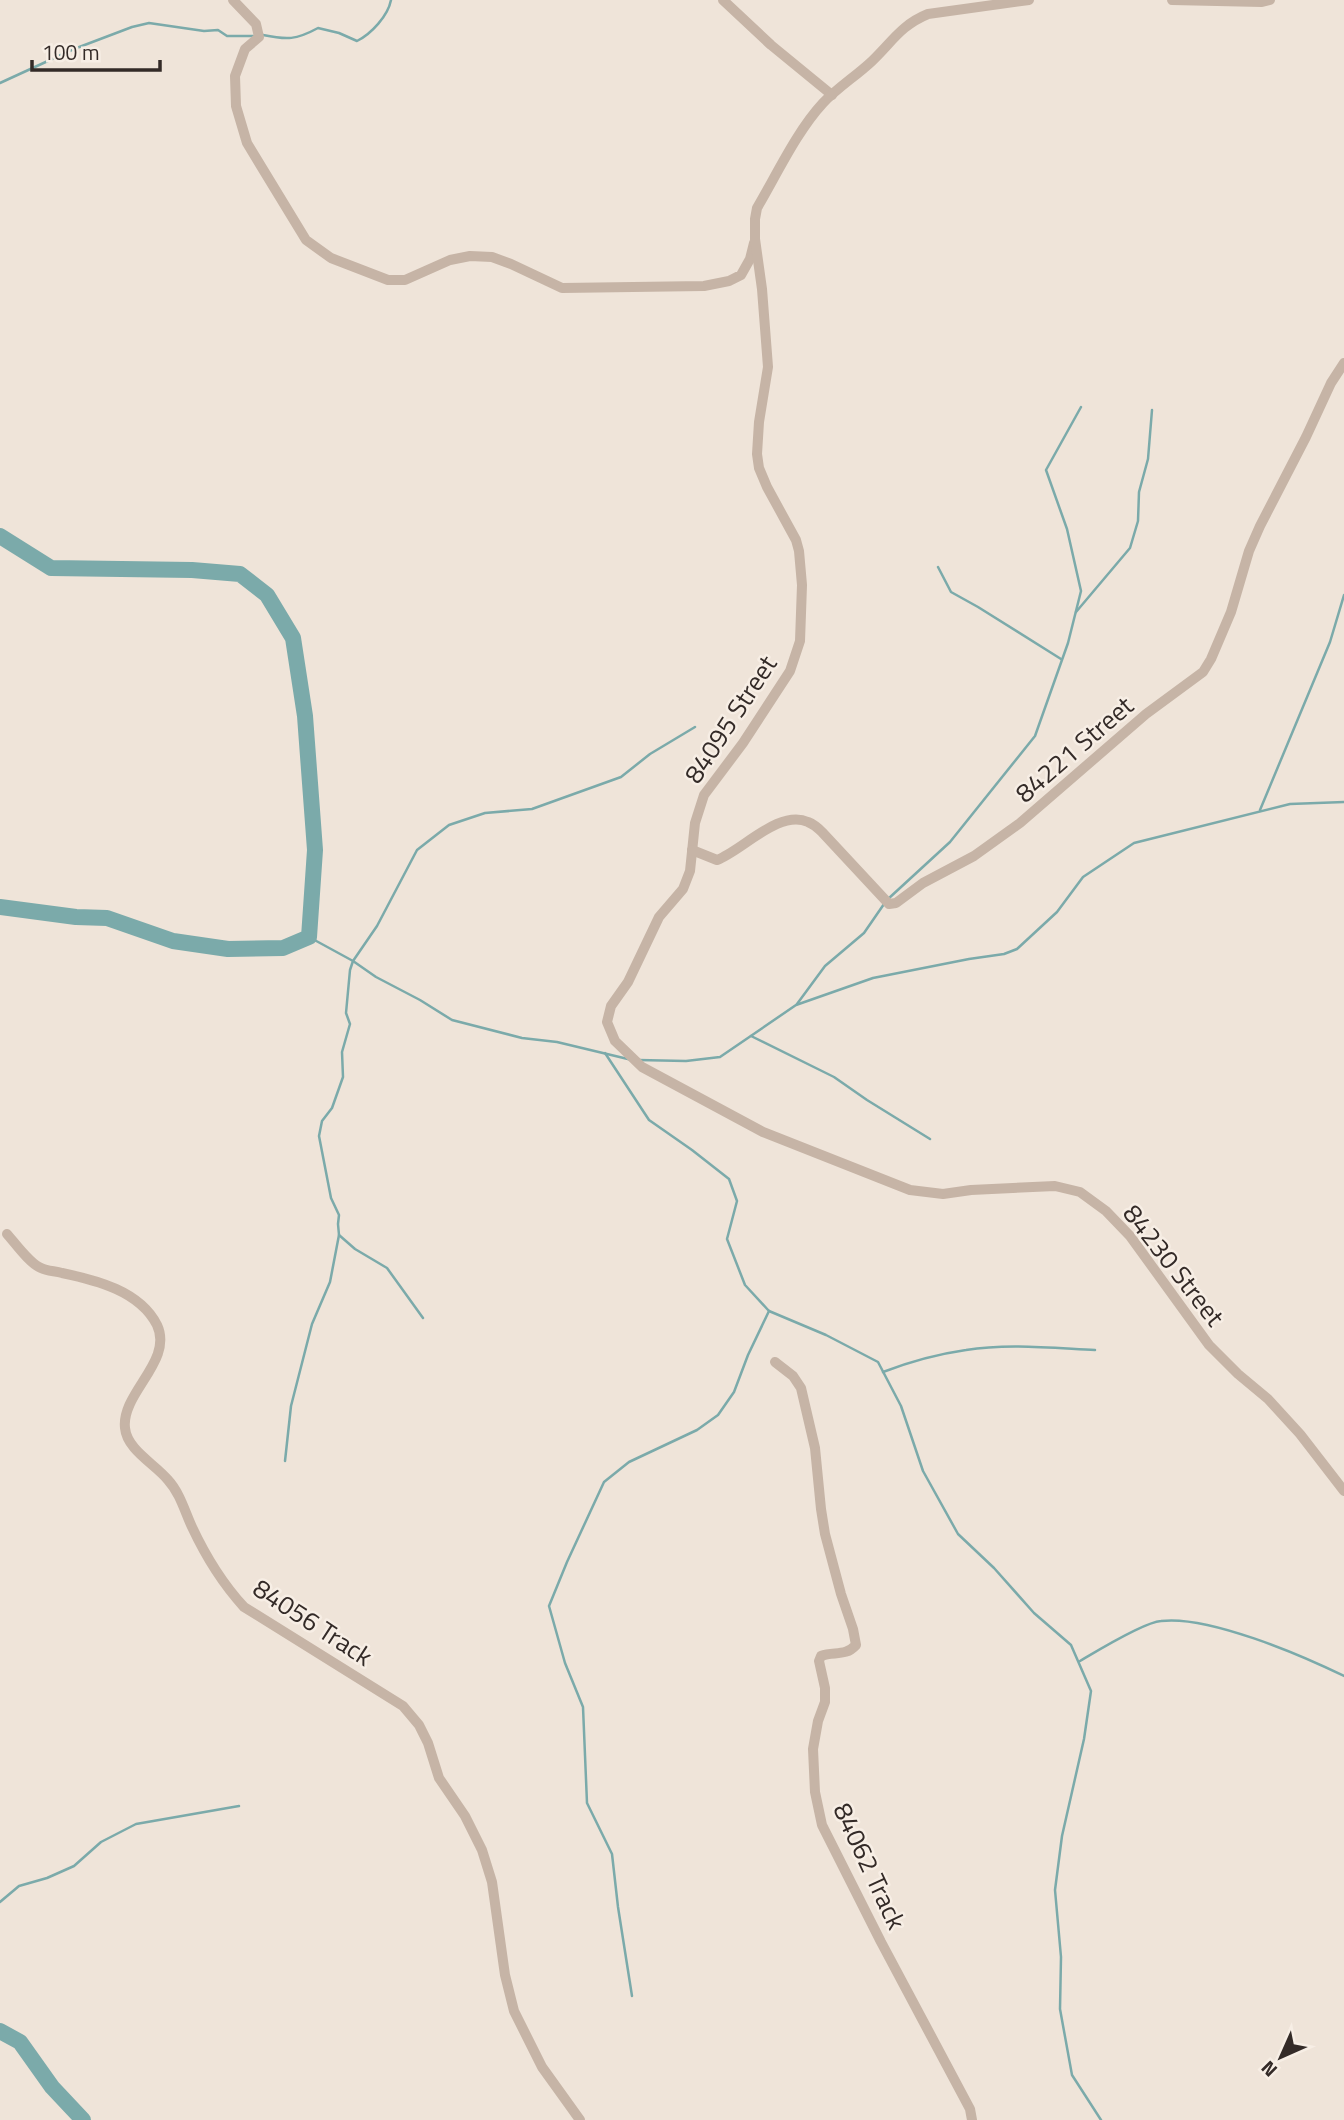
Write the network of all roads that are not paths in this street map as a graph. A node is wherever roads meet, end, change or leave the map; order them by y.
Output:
1 (233, 0) edge
2 (723, 0) edge
3 (1029, 0) edge
4 (1172, 0) edge
5 (1269, 0) edge
6 (832, 95) junction
7 (755, 239) junction
8 (1344, 363) edge
9 (692, 850) junction
10 (615, 1041) joint
11 (7, 1234) dead end
12 (775, 1362) dead end
13 (1344, 1491) edge
14 (580, 2120) edge
15 (972, 2120) edge

1 - 7 street
2 - 6 street
3 - 6 street, 84095 Street
4 - 5 street
6 - 7 street, 84095 Street
7 - 9 street, 84095 Street
8 - 9 street, 84221 Street
9 - 10 street, 84095 Street
10 - 13 street, 84230 Street
11 - 14 street, 84056 Track
12 - 15 street, 84062 Track

